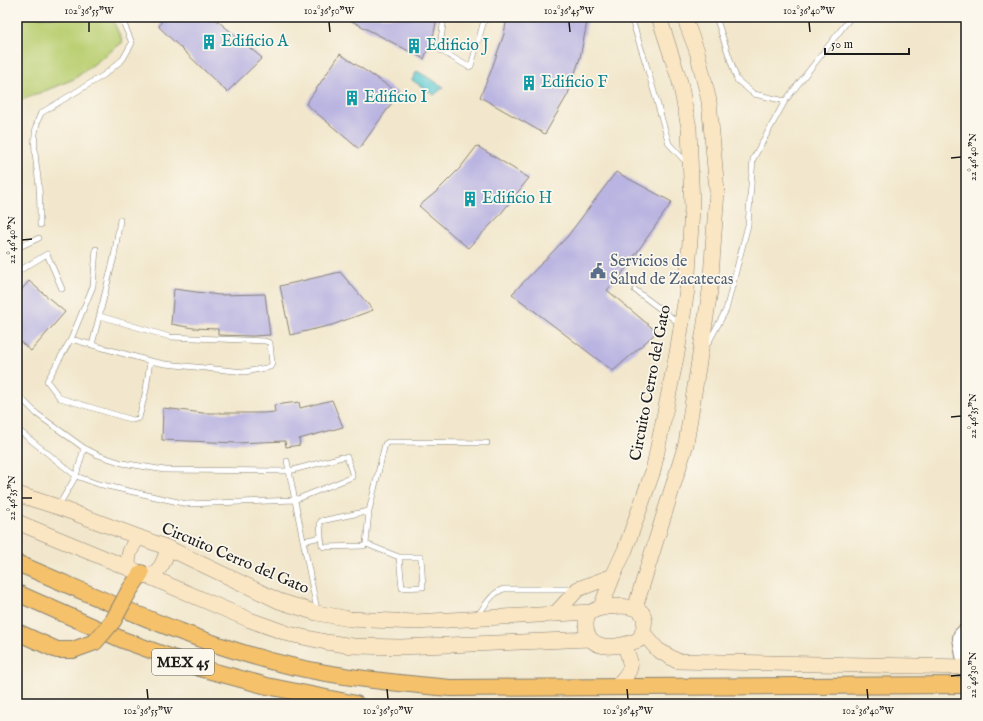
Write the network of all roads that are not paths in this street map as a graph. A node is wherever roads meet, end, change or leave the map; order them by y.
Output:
1 (121, 17) edge
2 (444, 17) edge
3 (485, 17) edge
4 (631, 17) edge
5 (659, 17) edge
6 (684, 17) edge
7 (716, 17) edge
8 (843, 17) edge
9 (851, 17) edge
10 (845, 25) junction
11 (785, 101) junction
12 (690, 166) junction
13 (120, 220) dead end
14 (40, 225) dead end
15 (40, 238) dead end
16 (17, 248) edge
17 (96, 249) dead end
18 (17, 272) edge
19 (62, 289) dead end
20 (635, 290) dead end
21 (100, 316) junction
22 (681, 324) junction
23 (71, 340) junction
24 (92, 345) junction
25 (700, 358) junction
26 (150, 361) junction
27 (17, 394) edge
28 (17, 429) edge
29 (487, 443) dead end
30 (84, 448) junction
31 (287, 461) dead end
32 (289, 471) junction
33 (76, 476) junction
34 (17, 494) edge
35 (295, 500) junction
36 (58, 507) junction
37 (369, 511) junction
38 (17, 522) edge
39 (139, 537) junction
40 (321, 537) junction
41 (303, 541) junction
42 (366, 544) junction
43 (168, 548) junction
44 (399, 557) junction
45 (17, 562) edge
46 (139, 572) junction
47 (612, 576) junction
48 (578, 589) junction
49 (17, 594) edge
50 (635, 608) junction
51 (596, 610) junction
52 (317, 613) junction
53 (555, 614) junction
54 (475, 619) junction
55 (966, 627) edge
56 (17, 632) edge
57 (643, 633) junction
58 (590, 639) junction
59 (625, 646) junction
60 (965, 660) edge
61 (966, 685) edge
62 (617, 686) junction
63 (348, 704) edge

1 - 14 lane
2 - 3 lane
4 - 12 lane
5 - 12 street, Circuito Cerro del Gato
6 - 25 street
7 - 11 lane
8 - 10 lane
9 - 10 lane
10 - 11 lane
11 - 25 lane
12 - 22 street, Circuito Cerro del Gato
13 - 21 lane
15 - 16 lane
17 - 23 lane
18 - 19 lane
20 - 22 lane
21 - 24 lane
21 - 26 lane
22 - 47 street, Circuito Cerro del Gato
23 - 24 lane
23 - 26 lane
24 - 26 lane
25 - 50 street
27 - 30 lane
28 - 33 lane
29 - 37 lane
30 - 32 lane
30 - 33 lane
31 - 32 lane
32 - 35 lane
32 - 35 lane
33 - 35 lane
33 - 36 lane
34 - 36 street, Circuito Cerro del Gato
35 - 41 lane
36 - 39 street, Circuito Cerro del Gato
37 - 40 lane
37 - 42 lane
38 - 46 street
39 - 43 street, Circuito Cerro del Gato
39 - 46 street
40 - 41 lane
40 - 42 lane
41 - 52 lane
42 - 44 lane
43 - 46 street
43 - 52 street, Circuito Cerro del Gato
44 - 44 lane
45 - 62 main road, MEX 45
46 - 56 main road, bridge
46 - 58 street
47 - 48 street
47 - 51 street, Circuito Cerro del Gato
48 - 53 street
48 - 54 lane
49 - 63 main road, MEX 45
50 - 51 street
50 - 57 street
51 - 53 street, Circuito Cerro del Gato
51 - 58 street
52 - 54 street, Circuito Cerro del Gato
53 - 54 street, Circuito Cerro del Gato
55 - 60 street
57 - 59 street
57 - 60 street
58 - 59 street
59 - 62 street
61 - 62 main road, MEX 45

